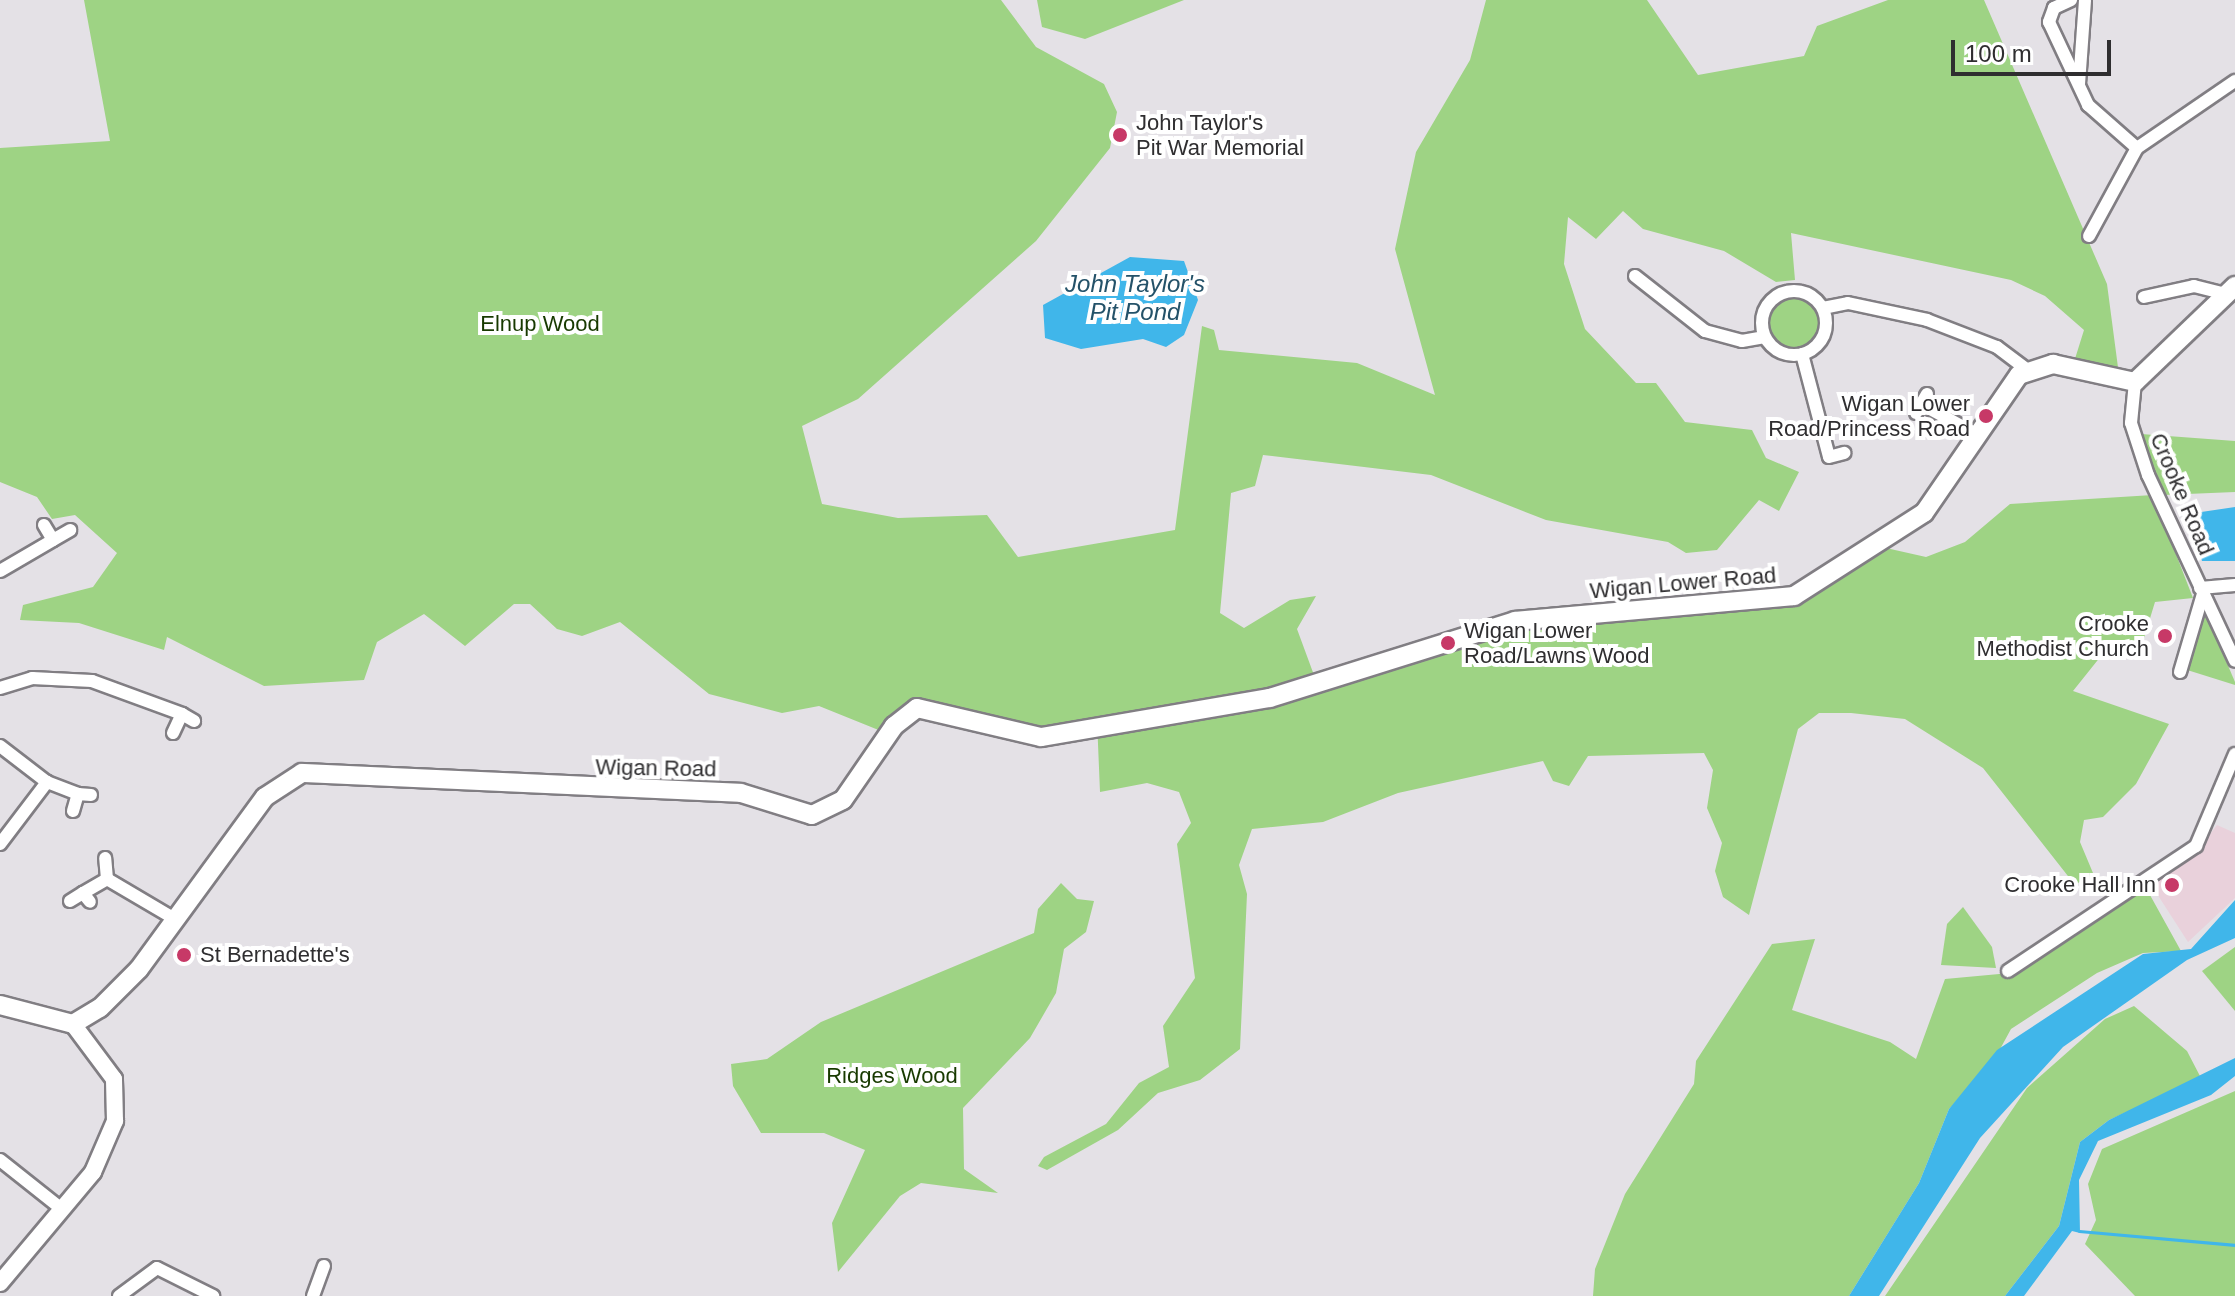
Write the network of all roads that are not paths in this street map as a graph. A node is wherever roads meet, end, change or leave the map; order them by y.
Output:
1 (2071, 0) edge
2 (2085, 0) edge
3 (2235, 81) edge
4 (2079, 84) junction
5 (2137, 148) junction
6 (2089, 236) dead end
7 (1635, 276) dead end
8 (2232, 291) edge
9 (2144, 297) dead end
10 (1823, 308) junction
11 (1765, 337) junction
12 (1802, 354) junction
13 (2027, 370) junction
14 (2135, 382) junction
15 (1921, 404) dead end
16 (1980, 436) junction
17 (1844, 453) dead end
18 (44, 525) dead end
19 (70, 530) dead end
20 (53, 540) junction
21 (0, 571) edge
22 (2235, 585) edge
23 (2202, 591) junction
24 (2235, 661) edge
25 (2180, 672) dead end
26 (0, 688) edge
27 (1291, 692) joint
28 (182, 714) junction
29 (194, 721) dead end
30 (173, 733) dead end
31 (0, 746) edge
32 (2235, 754) edge
33 (47, 782) junction
34 (73, 811) dead end
35 (0, 844) edge
36 (105, 858) dead end
37 (107, 879) junction
38 (70, 901) dead end
39 (175, 919) junction
40 (2008, 971) dead end
41 (0, 1005) edge
42 (73, 1024) junction
43 (0, 1160) edge
44 (63, 1210) junction
45 (324, 1266) dead end
46 (0, 1283) edge
47 (119, 1296) edge
48 (213, 1296) edge
49 (313, 1296) edge

1 - 4 street
2 - 4 street
3 - 5 street
4 - 5 street
5 - 6 street
7 - 11 street
8 - 9 street
8 - 14 main road
10 - 11 street
10 - 12 street
10 - 13 street
11 - 12 street
12 - 17 street
13 - 14 main road
13 - 16 main road, Wigan Lower Road
14 - 23 street, Crooke Road
15 - 16 street
16 - 27 main road, Wigan Lower Road
18 - 20 street
19 - 20 street
20 - 21 street
22 - 23 street
23 - 24 street, Crooke Road
23 - 25 street
26 - 28 street
27 - 39 main road, Wigan Road
28 - 29 street
28 - 30 street
31 - 33 street
32 - 40 street
33 - 34 street
33 - 35 street
36 - 37 street
37 - 38 street
37 - 39 street
39 - 42 main road, Wigan Road
41 - 42 main road
42 - 44 street
43 - 44 street
44 - 46 street
45 - 49 street
47 - 48 street

